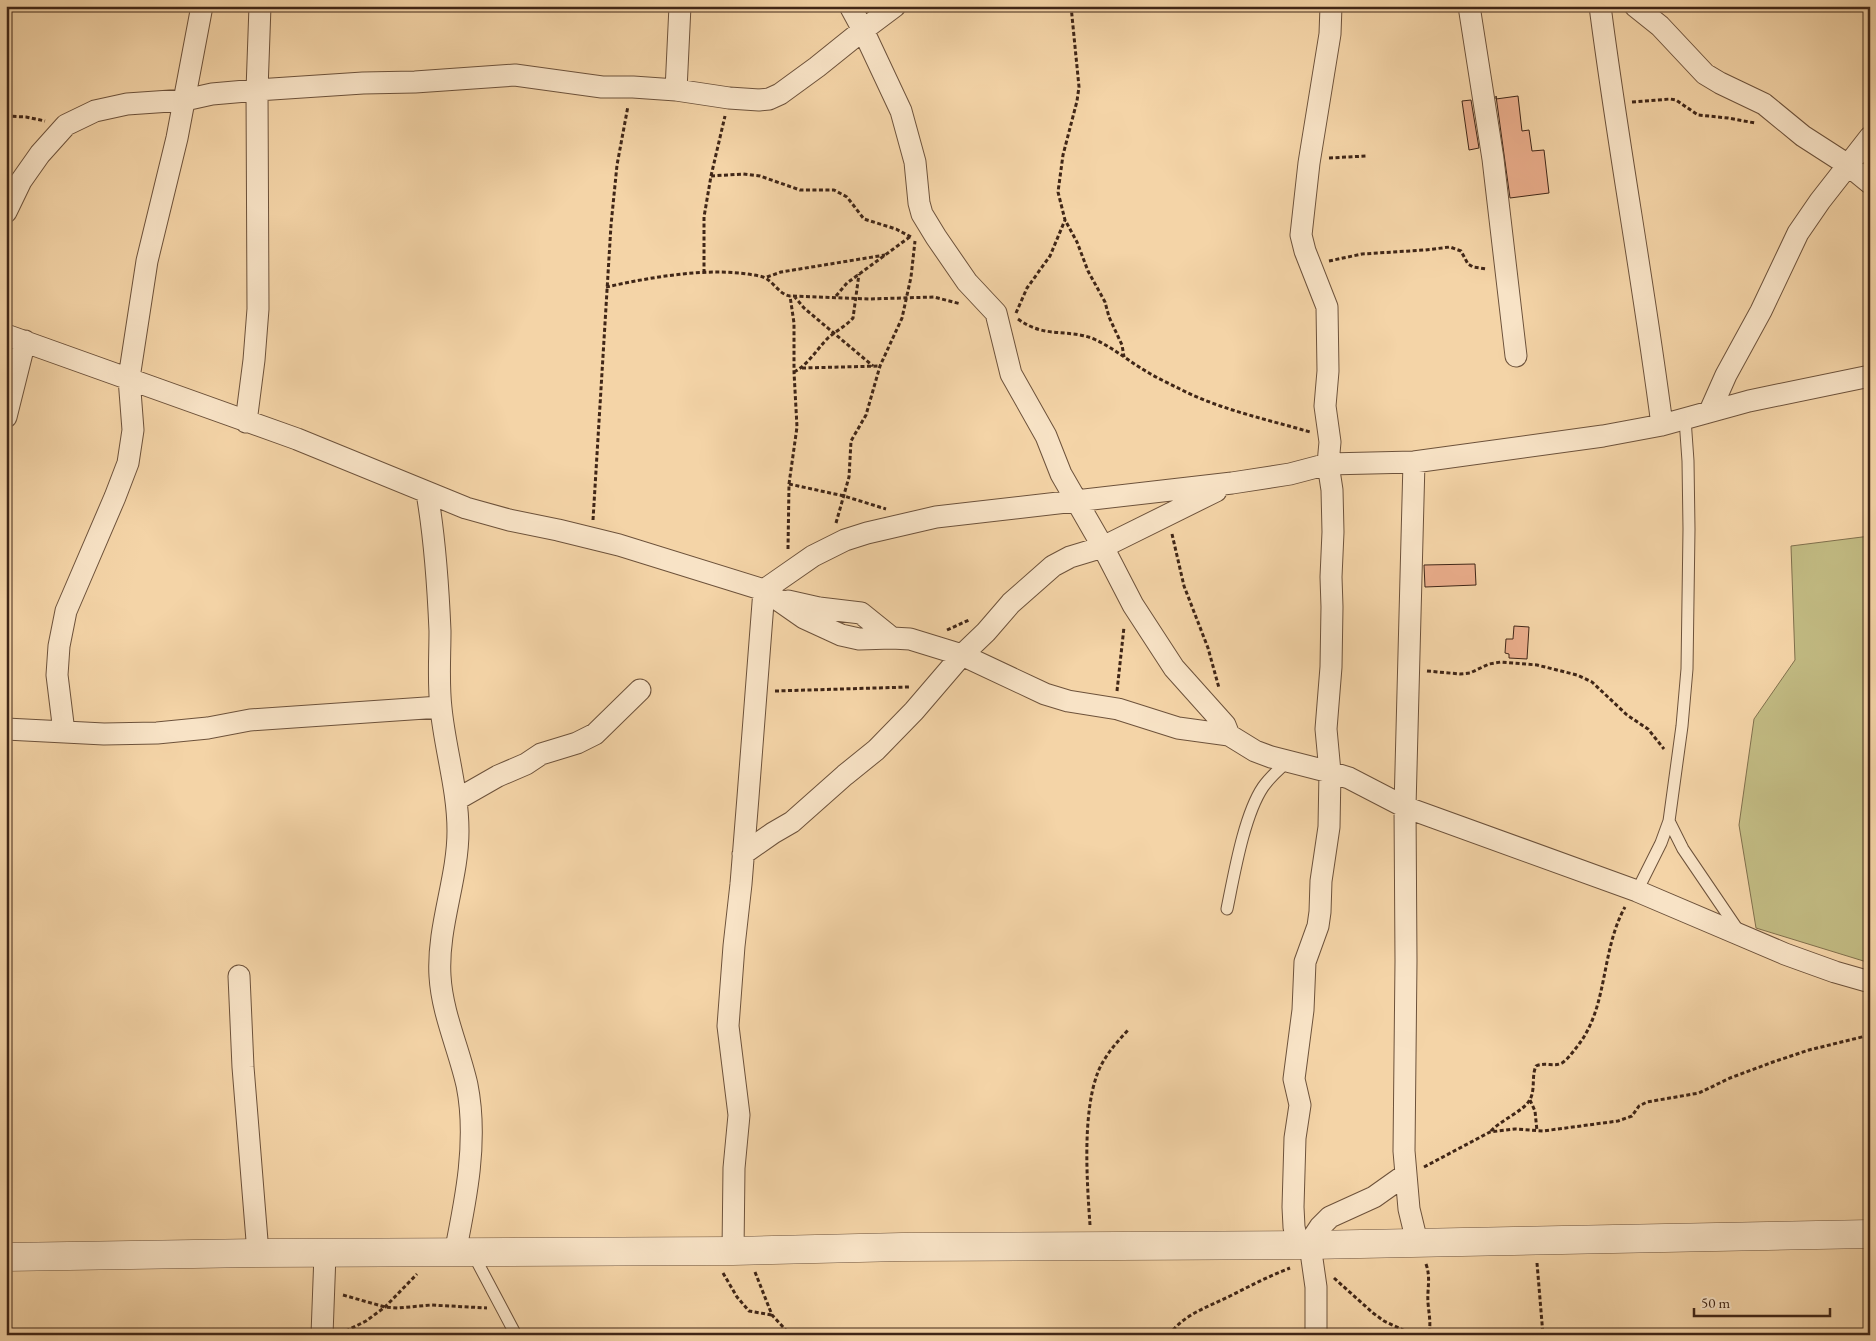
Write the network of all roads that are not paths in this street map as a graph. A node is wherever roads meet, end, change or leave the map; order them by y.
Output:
1 (202, 6) edge
2 (260, 6) edge
3 (680, 6) edge
4 (850, 6) edge
5 (1331, 6) edge
6 (1469, 6) edge
7 (1600, 6) edge
8 (1634, 6) edge
9 (894, 7) edge
10 (863, 30) junction
11 (257, 90) junction
12 (676, 90) junction
13 (184, 100) junction
14 (1870, 137) edge
15 (1848, 165) junction
16 (1870, 183) edge
17 (6, 212) edge
18 (15, 338) edge
19 (1516, 356) dead end
20 (1870, 376) edge
21 (129, 378) junction
22 (1710, 411) junction
23 (6, 417) edge
24 (1685, 419) junction
25 (246, 422) junction
26 (1662, 425) junction
27 (1414, 462) junction
28 (1328, 464) junction
29 (1232, 483) junction
30 (427, 493) junction
31 (1077, 501) junction
32 (1103, 547) junction
33 (774, 589) junction
34 (962, 655) junction
35 (640, 690) dead end
36 (440, 707) junction
37 (6, 729) edge
38 (1227, 730) junction
39 (64, 732) junction
40 (1288, 762) junction
41 (1330, 772) junction
42 (456, 800) junction
43 (1405, 806) junction
44 (1669, 821) junction
45 (743, 854) junction
46 (1637, 891) junction
47 (1226, 909) dead end
48 (1742, 936) junction
49 (239, 976) dead end
50 (1870, 982) edge
51 (1405, 1175) junction
52 (1870, 1234) edge
53 (1417, 1242) junction
54 (1306, 1249) junction
55 (731, 1251) junction
56 (258, 1253) junction
57 (452, 1253) junction
58 (325, 1254) junction
59 (6, 1257) edge
60 (322, 1335) edge
61 (516, 1335) edge
62 (1316, 1335) edge

1 - 13 street
2 - 11 street
3 - 12 street
4 - 10 street
5 - 28 street
6 - 19 street
7 - 26 street
8 - 15 street
9 - 10 street
10 - 12 street
10 - 31 street
11 - 12 street
11 - 13 street
11 - 25 street
13 - 17 street
13 - 21 street
14 - 15 street
15 - 16 street
15 - 22 street
18 - 21 street
18 - 23 street
20 - 22 street
21 - 25 street
21 - 39 street
22 - 24 street
24 - 26 street
24 - 44 lane
25 - 30 street
26 - 27 street
27 - 28 street
27 - 43 street
28 - 29 street
28 - 41 street
29 - 31 street
29 - 32 street
30 - 33 street
30 - 36 street
31 - 32 street
31 - 33 street
32 - 34 street
32 - 38 street
33 - 34 street
33 - 45 street
34 - 38 street
34 - 45 street
35 - 42 street
36 - 39 street
36 - 42 street
37 - 39 street
38 - 40 street
40 - 41 street
40 - 47 lane
41 - 43 street
41 - 54 street
42 - 57 street
43 - 46 street
43 - 51 street
44 - 46 lane
44 - 48 lane
45 - 55 street
46 - 48 street
48 - 50 street
49 - 56 street
51 - 53 street
51 - 54 street
52 - 53 street
53 - 54 street
54 - 55 street
54 - 62 street
55 - 57 street
56 - 58 street
56 - 59 street
57 - 58 street
57 - 61 lane
58 - 60 street

